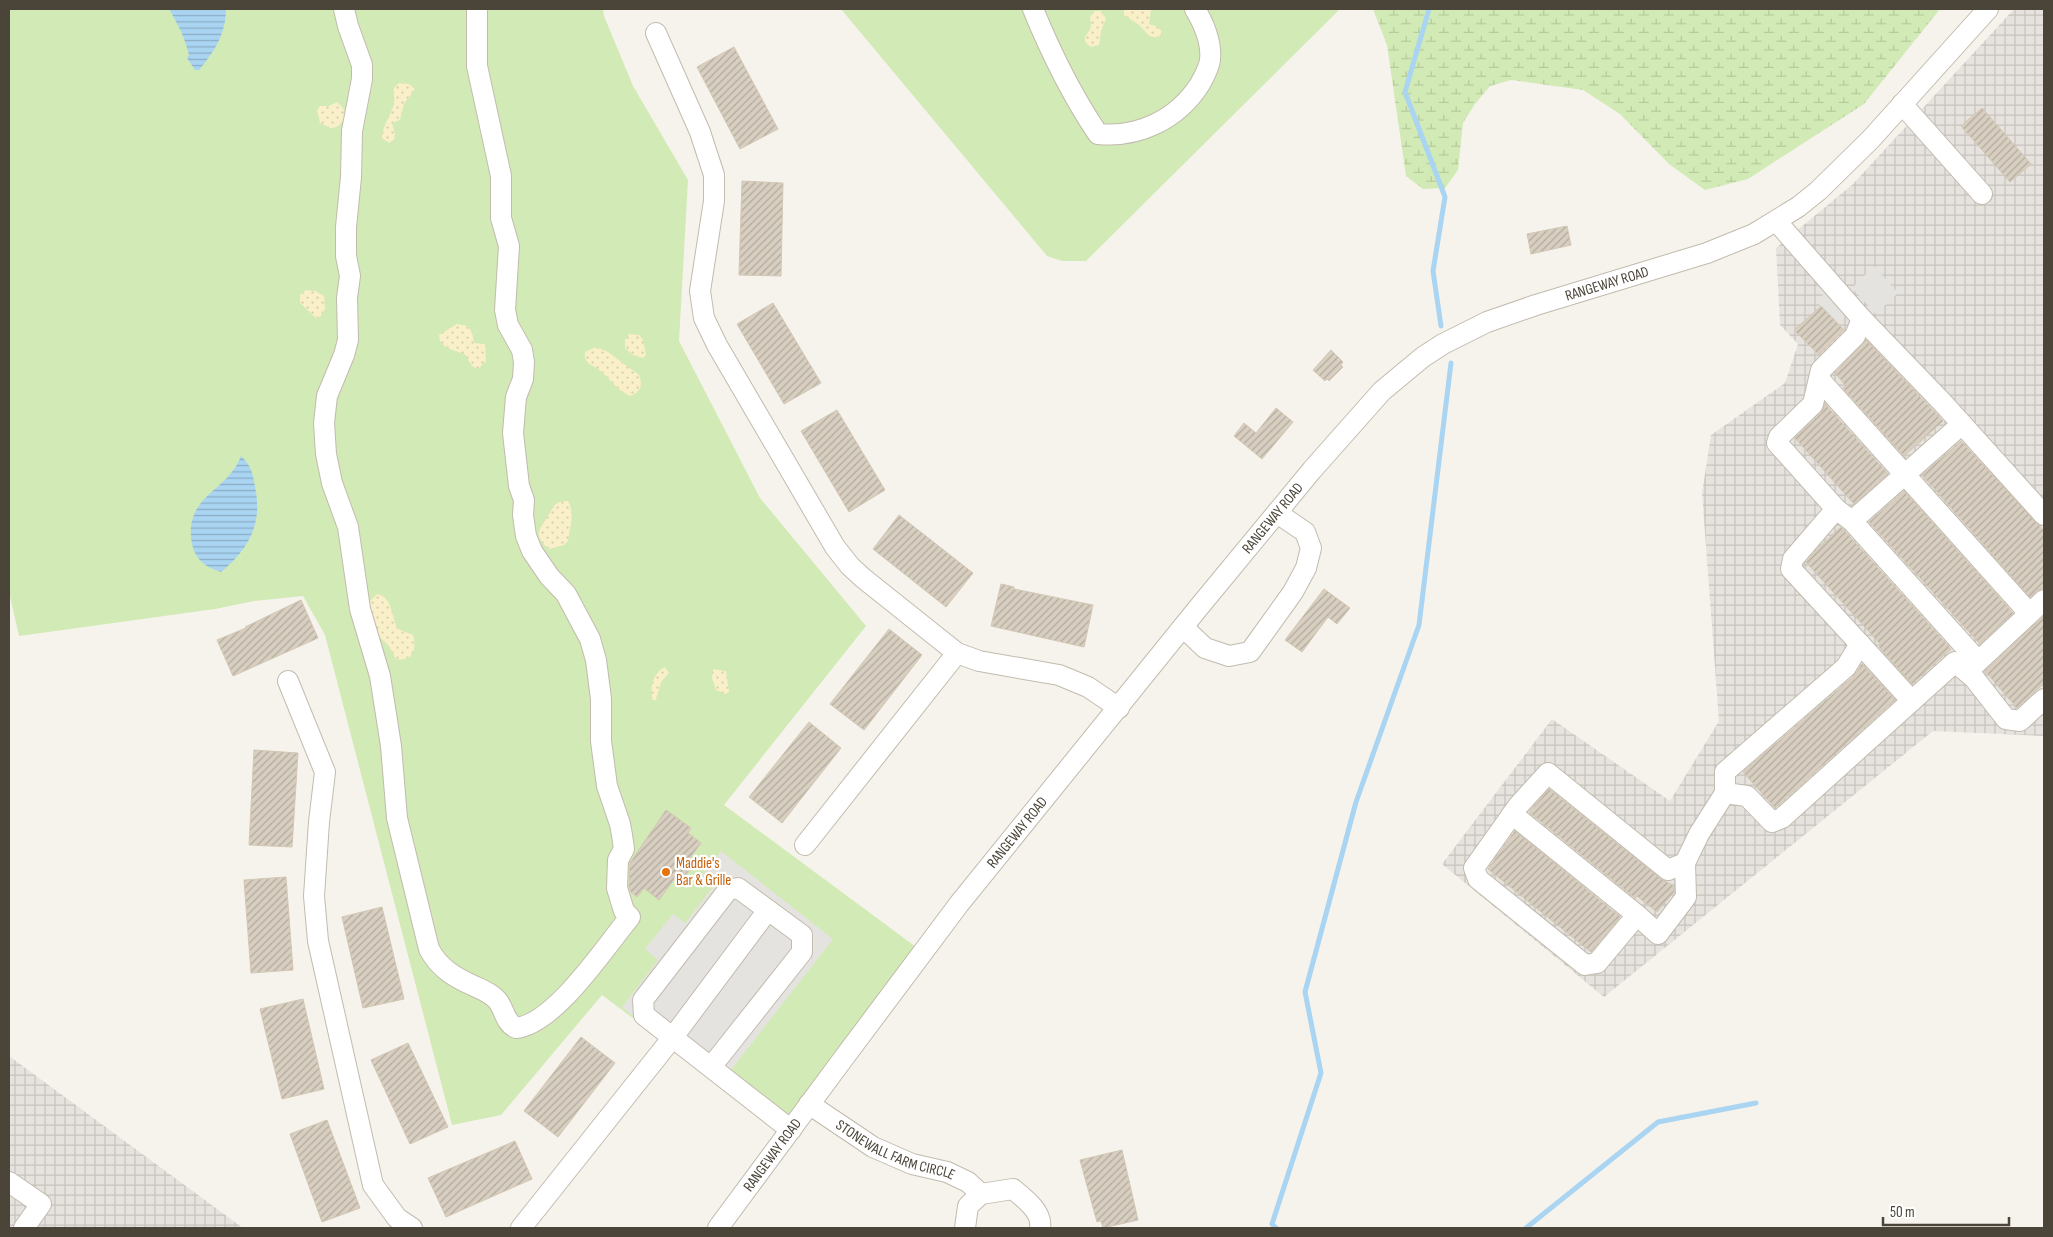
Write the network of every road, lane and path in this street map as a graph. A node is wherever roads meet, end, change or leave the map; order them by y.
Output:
1 (344, 9) edge
2 (477, 9) edge
3 (1033, 9) edge
4 (1195, 9) edge
5 (1988, 9) edge
6 (656, 33) dead end
7 (1902, 104) junction
8 (1982, 194) dead end
9 (1777, 222) junction
10 (1862, 319) junction
11 (1820, 380) junction
12 (1962, 424) junction
13 (1905, 474) junction
14 (1836, 509) junction
15 (1277, 513) junction
16 (2044, 515) edge
17 (1852, 520) junction
18 (2037, 607) edge
19 (1183, 627) junction
20 (1860, 644) junction
21 (957, 653) junction
22 (1972, 667) junction
23 (288, 681) dead end
24 (2044, 699) edge
25 (1912, 701) junction
26 (1119, 708) junction
27 (1725, 793) junction
28 (1512, 814) junction
29 (805, 846) dead end
30 (1685, 863) junction
31 (768, 910) junction
32 (1637, 915) junction
33 (673, 1037) junction
34 (711, 1067) junction
35 (809, 1104) junction
36 (791, 1130) junction
37 (9, 1182) edge
38 (981, 1194) junction
39 (24, 1228) edge
40 (412, 1228) edge
41 (521, 1228) edge
42 (718, 1228) edge
43 (965, 1228) edge
44 (1040, 1228) edge

1 - 2 street
3 - 4 street
5 - 7 street, RANGEWAY ROAD
6 - 21 street
7 - 8 street
7 - 9 street, RANGEWAY ROAD
9 - 10 street
9 - 15 street, RANGEWAY ROAD
10 - 11 street
10 - 12 street
11 - 13 street
11 - 14 street
12 - 13 street
12 - 16 street
13 - 17 street
13 - 18 street
14 - 17 street
14 - 20 street
15 - 19 street, RANGEWAY ROAD
15 - 19 street
17 - 22 street
18 - 22 street
19 - 26 street, RANGEWAY ROAD
20 - 25 street
20 - 27 street
21 - 26 street
21 - 29 street
22 - 24 street
22 - 25 street
23 - 40 street
25 - 27 street
26 - 35 street, RANGEWAY ROAD
27 - 30 street
28 - 30 street
28 - 32 street
28 - 32 street
30 - 32 street
31 - 33 street
31 - 33 street
31 - 34 street
33 - 34 street
33 - 41 street
34 - 36 street
35 - 36 street, RANGEWAY ROAD
35 - 38 street, STONEWALL FARM CIRCLE
36 - 42 street, RANGEWAY ROAD
37 - 39 street
38 - 43 street
38 - 44 street

